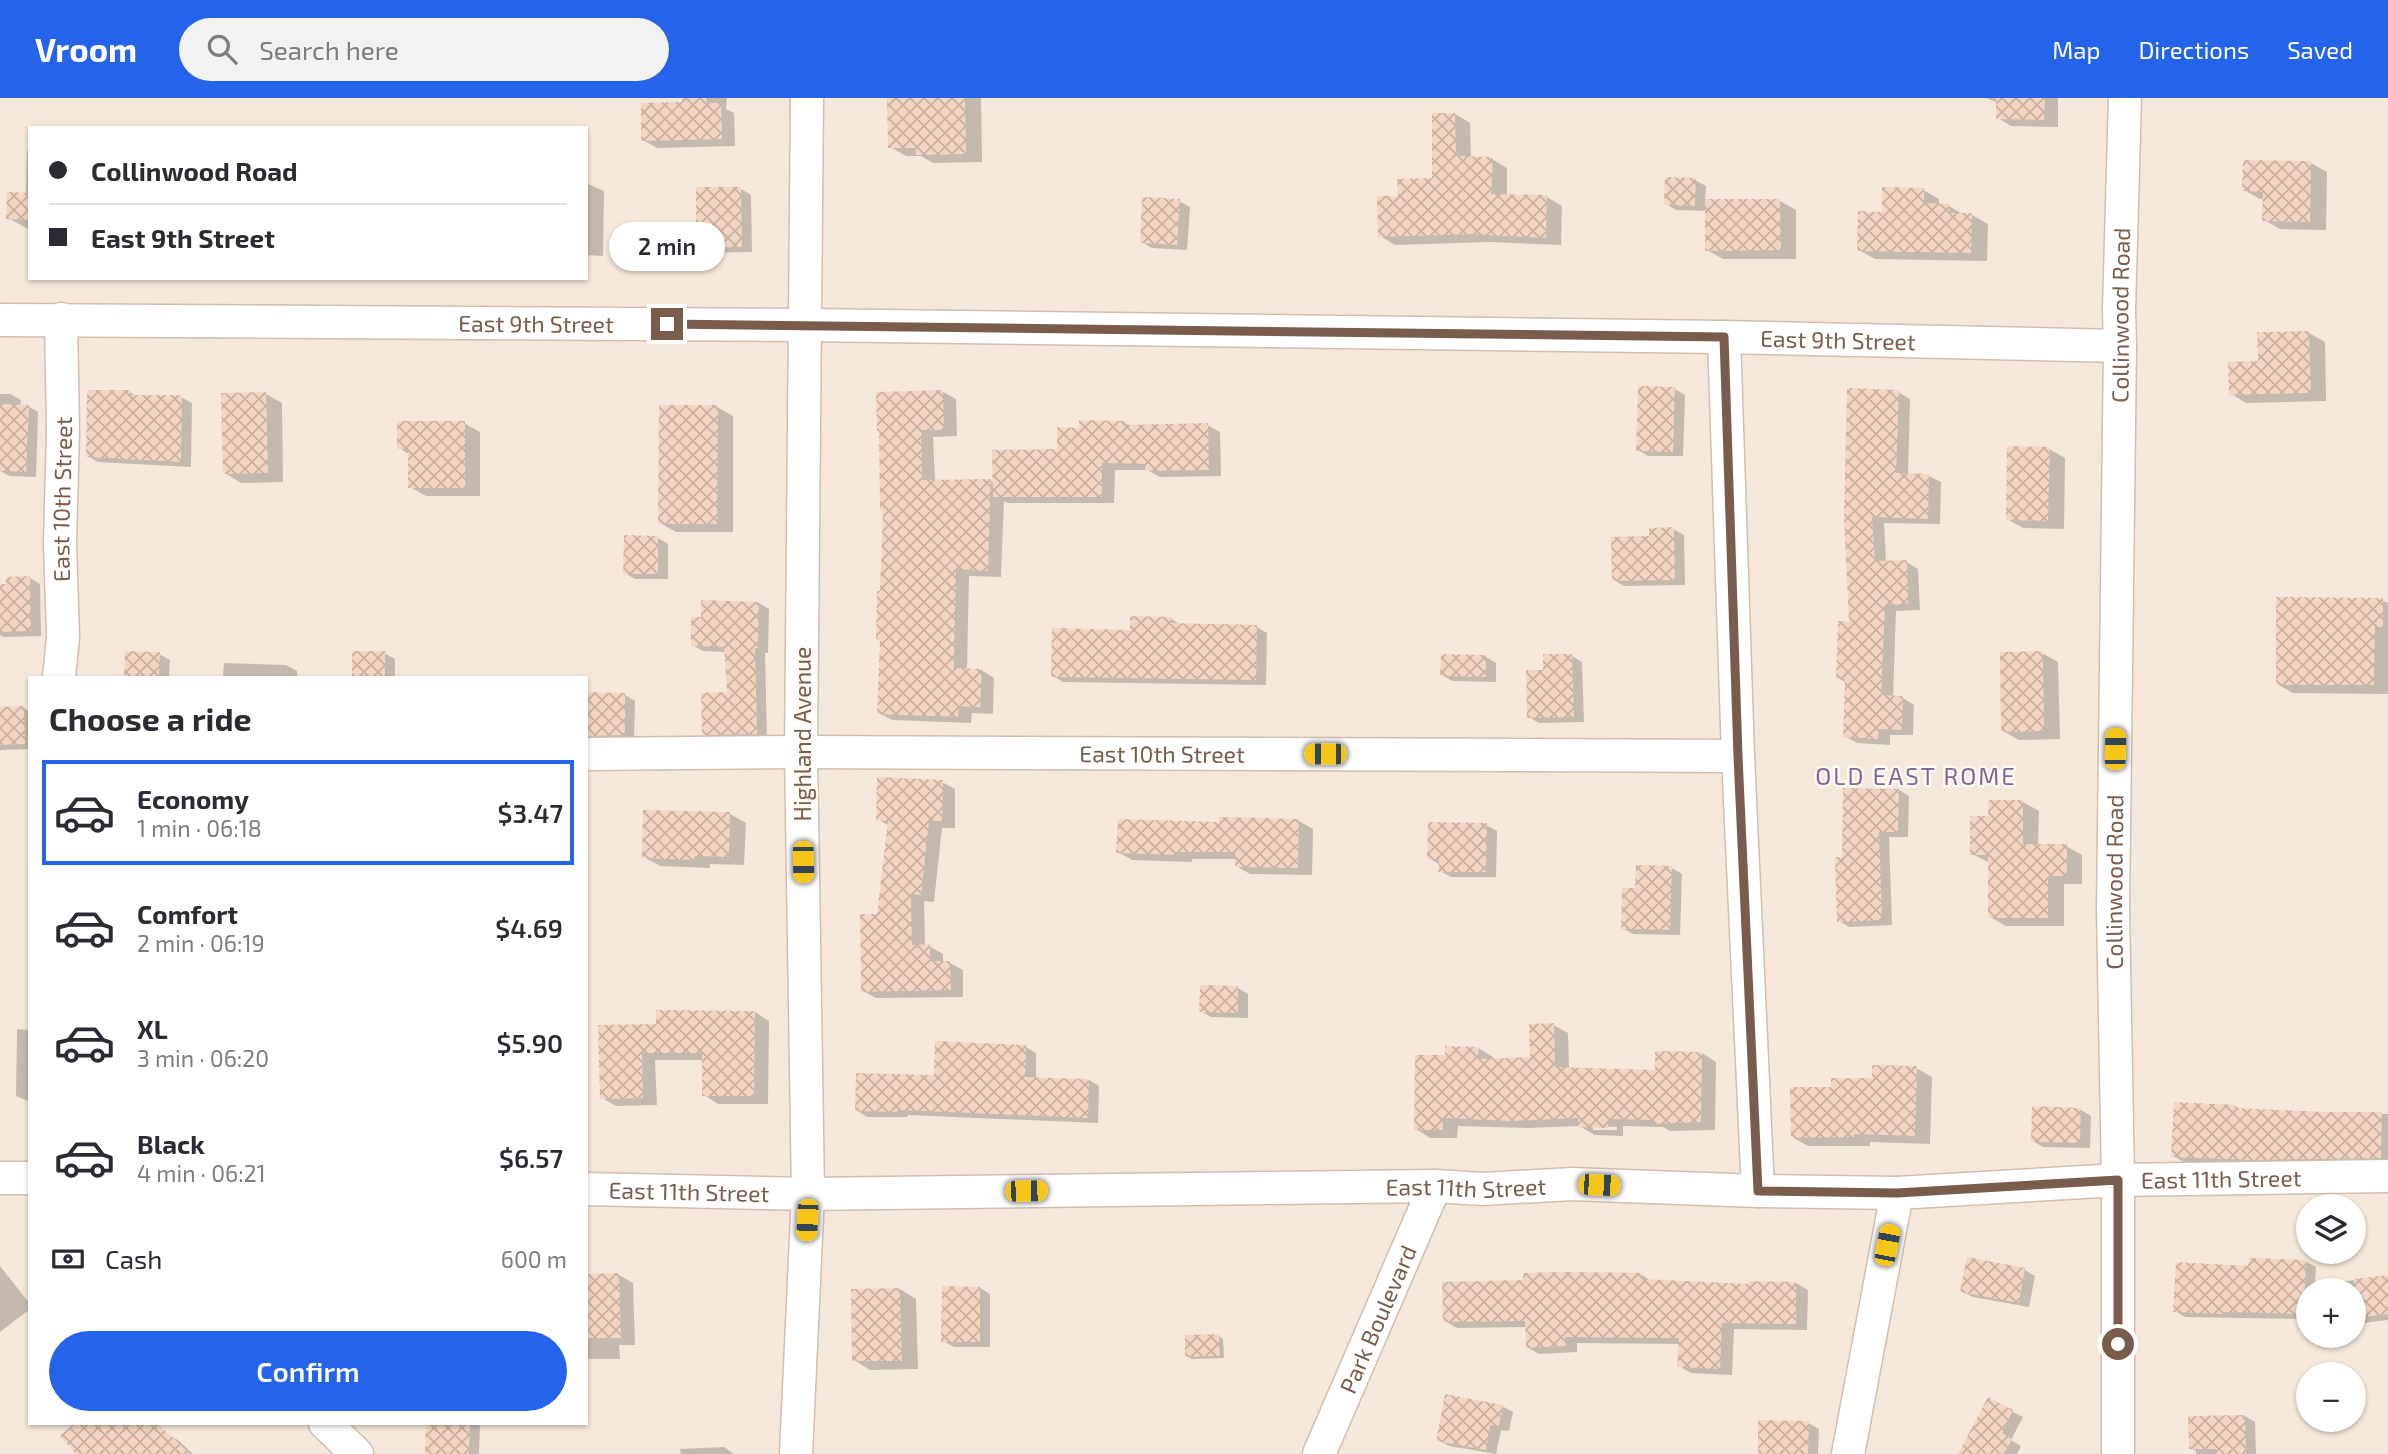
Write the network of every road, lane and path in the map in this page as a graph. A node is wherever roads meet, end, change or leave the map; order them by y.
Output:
1 (807, 98) edge
2 (2124, 98) edge
3 (61, 319) junction
4 (0, 320) edge
5 (805, 325) junction
6 (1724, 337) junction
7 (2120, 346) junction
8 (59, 676) edge
9 (801, 752) junction
10 (588, 754) edge
11 (1738, 756) junction
12 (2388, 1176) edge
13 (0, 1178) edge
14 (28, 1178) edge
15 (2118, 1180) junction
16 (1435, 1186) junction
17 (588, 1189) edge
18 (1758, 1191) junction
19 (1897, 1193) junction
20 (808, 1194) junction
21 (327, 1425) edge
22 (357, 1454) edge
23 (796, 1454) edge
24 (1319, 1454) edge
25 (1848, 1454) edge
26 (2118, 1454) edge

1 - 5 street, Highland Avenue
2 - 7 street, Collinwood Road
3 - 4 street, East 9th Street
3 - 5 street, East 9th Street
3 - 8 street, East 10th Street
5 - 6 street, East 9th Street
5 - 9 street, Highland Avenue
6 - 7 street, East 9th Street
6 - 11 street
7 - 15 street, Collinwood Road
9 - 10 street, East 10th Street
9 - 11 street, East 10th Street
9 - 20 street, Highland Avenue
11 - 18 street
12 - 15 street, East 11th Street
13 - 14 street
15 - 19 street, East 11th Street
15 - 26 street, Collinwood Road
16 - 18 street, East 11th Street
16 - 20 street, East 11th Street
16 - 24 street, Park Boulevard
17 - 20 street, East 11th Street
18 - 19 street, East 11th Street
19 - 25 street
20 - 23 street, Highland Avenue
21 - 22 street

